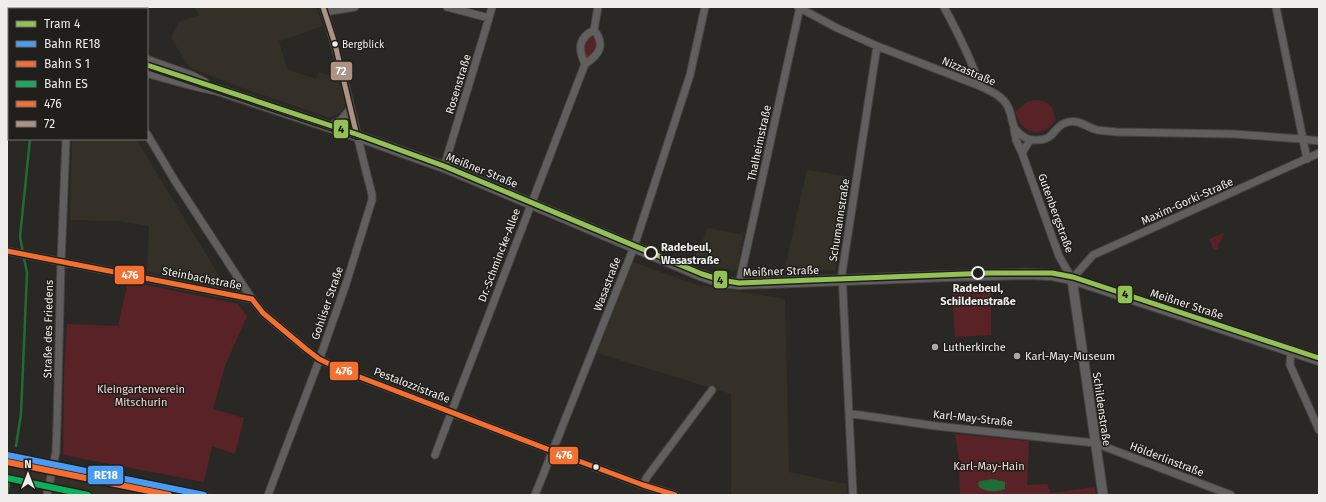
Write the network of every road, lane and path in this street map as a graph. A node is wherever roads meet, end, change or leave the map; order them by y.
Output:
1 (355, 7) edge
2 (447, 7) edge
3 (492, 7) edge
4 (598, 7) edge
5 (705, 7) edge
6 (799, 7) edge
7 (944, 7) edge
8 (1276, 7) edge
9 (324, 9) edge
10 (489, 18) junction
11 (594, 30) junction
12 (877, 46) junction
13 (148, 61) edge
14 (585, 64) junction
15 (148, 72) edge
16 (980, 86) junction
17 (218, 90) junction
18 (351, 108) junction
19 (328, 127) junction
20 (1014, 128) junction
21 (148, 136) edge
22 (357, 136) junction
23 (1302, 138) junction
24 (66, 140) edge
25 (1030, 140) junction
26 (1319, 141) edge
27 (1022, 153) junction
28 (1319, 153) edge
29 (1307, 159) junction
30 (444, 167) junction
31 (531, 203) junction
32 (634, 247) junction
33 (7, 250) edge
34 (61, 262) junction
35 (1072, 279) junction
36 (842, 280) junction
37 (739, 284) junction
38 (252, 299) junction
39 (1292, 351) junction
40 (319, 359) junction
41 (1319, 360) edge
42 (712, 390) dead end
43 (451, 411) junction
44 (849, 414) junction
45 (1319, 430) edge
46 (1095, 443) junction
47 (553, 452) junction
48 (435, 455) dead end
49 (643, 485) junction
50 (47, 495) edge
51 (268, 495) edge
52 (535, 495) edge
53 (675, 495) edge
54 (854, 495) edge
55 (1103, 495) edge
56 (1231, 495) edge

1 - 9 street
2 - 10 street
3 - 10 street, Rosenstraße
4 - 11 street, Dr.-Schmincke-Allee
5 - 32 street, Wasastraße
6 - 12 street, Nizzastraße
6 - 37 street, Thalheimstraße
7 - 16 street
8 - 23 street
9 - 18 street, Gohliser Straße
10 - 30 street, Rosenstraße
11 - 14 street
11 - 14 street, Dr.-Schmincke-Allee
12 - 16 street, Nizzastraße
12 - 36 street, Schumannstraße
13 - 17 main road, Meißner Straße
14 - 31 street, Dr.-Schmincke-Allee
15 - 17 main road, Meißner Straße
16 - 20 street, Nizzastraße
17 - 19 main road, Meißner Straße
18 - 19 street
18 - 22 street, Gohliser Straße
19 - 22 main road, Meißner Straße
20 - 25 street
20 - 27 street, Gutenbergstraße
21 - 38 street, Pestalozzistraße
22 - 30 main road, Meißner Straße
22 - 40 street, Gohliser Straße
23 - 25 street
23 - 26 street
23 - 29 street
24 - 34 street, Straße des Friedens
25 - 27 street
27 - 35 street, Gutenbergstraße
28 - 29 street, Maxim-Gorki-Straße
29 - 35 street, Maxim-Gorki-Straße
30 - 31 main road, Meißner Straße
31 - 32 main road, Meißner Straße
31 - 43 street, Dr.-Schmincke-Allee
32 - 37 main road, Meißner Straße
32 - 47 street, Wasastraße
33 - 34 street, Steinbachstraße
34 - 38 street, Steinbachstraße
34 - 50 street, Straße des Friedens
35 - 36 main road, Meißner Straße
35 - 39 main road, Meißner Straße
35 - 46 street, Schildenstraße
36 - 37 main road, Meißner Straße
36 - 44 street, Schumannstraße
38 - 40 street, Pestalozzistraße
39 - 41 main road, Meißner Straße
39 - 45 street
40 - 43 street, Pestalozzistraße
40 - 51 street, Gohliser Straße
42 - 49 street
43 - 47 street, Pestalozzistraße
43 - 48 street, Dr.-Schmincke-Allee
44 - 46 street, Karl-May-Straße
44 - 54 street, Schumannstraße
46 - 55 street, Schildenstraße
46 - 56 street, Hölderlinstraße
47 - 49 street, Pestalozzistraße
47 - 52 street, Wasastraße
49 - 53 street, Pestalozzistraße

